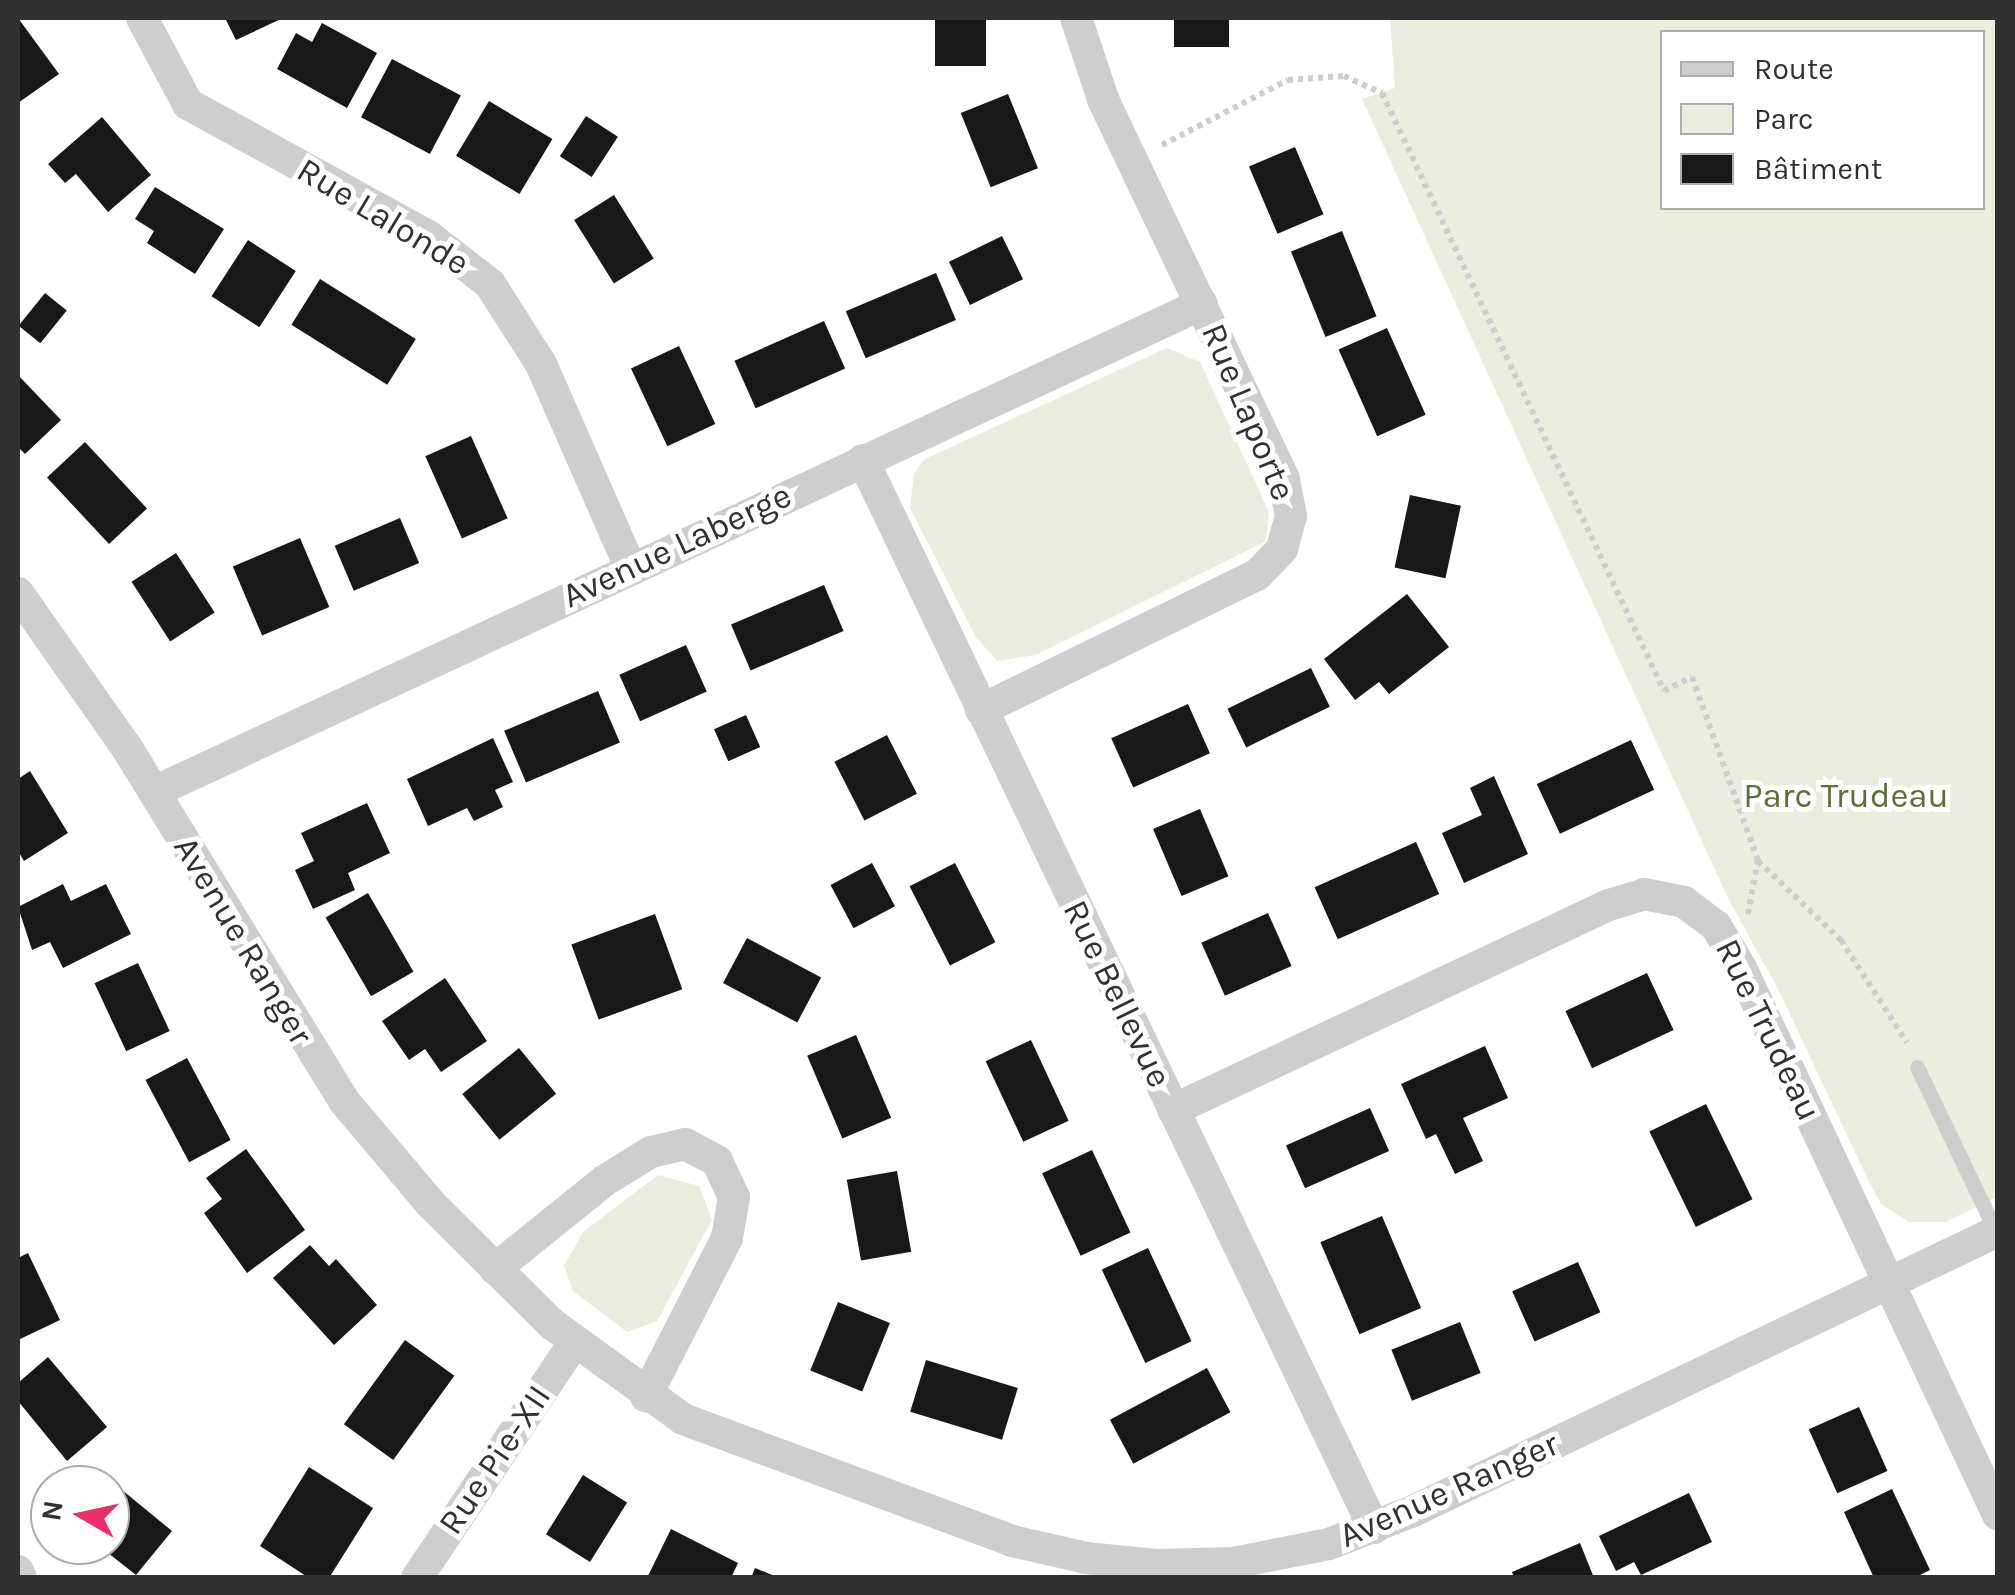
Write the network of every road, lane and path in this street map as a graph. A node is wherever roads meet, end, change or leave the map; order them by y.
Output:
1 (142, 18) edge
2 (1076, 18) edge
3 (1134, 160) junction
4 (1202, 304) junction
5 (863, 460) junction
6 (630, 567) junction
7 (18, 593) edge
8 (981, 710) junction
9 (154, 792) junction
10 (1758, 860) junction
11 (1728, 944) junction
12 (1917, 1068) joint
13 (1172, 1110) junction
14 (1997, 1231) edge
15 (495, 1270) junction
16 (1889, 1282) junction
17 (574, 1343) junction
18 (646, 1396) junction
19 (1998, 1515) edge
20 (1374, 1528) junction
21 (1138, 1571) edge
22 (417, 1578) edge

1 - 6 street, Rue Lalonde
2 - 3 street, Rue Laporte
3 - 4 street, Rue Laporte
3 - 10 path
4 - 5 street, Avenue Laberge
4 - 8 street, Rue Laporte
5 - 6 street, Avenue Laberge
5 - 8 street, Rue Bellevue
6 - 9 street, Avenue Laberge
7 - 9 street, Avenue Ranger
8 - 13 street, Rue Bellevue
9 - 15 street, Avenue Ranger
10 - 11 path
10 - 12 path
11 - 13 street, Rue Trudeau
11 - 16 street, Rue Trudeau
12 - 14 lane
13 - 20 street, Rue Bellevue
14 - 16 street, Avenue Ranger
15 - 17 street, Avenue Ranger
15 - 18 street
16 - 19 street, Rue Trudeau
16 - 20 street, Avenue Ranger
17 - 18 street, Avenue Ranger
17 - 22 street, Rue Pie-XII
18 - 21 street, Avenue Ranger
20 - 21 street, Avenue Ranger

